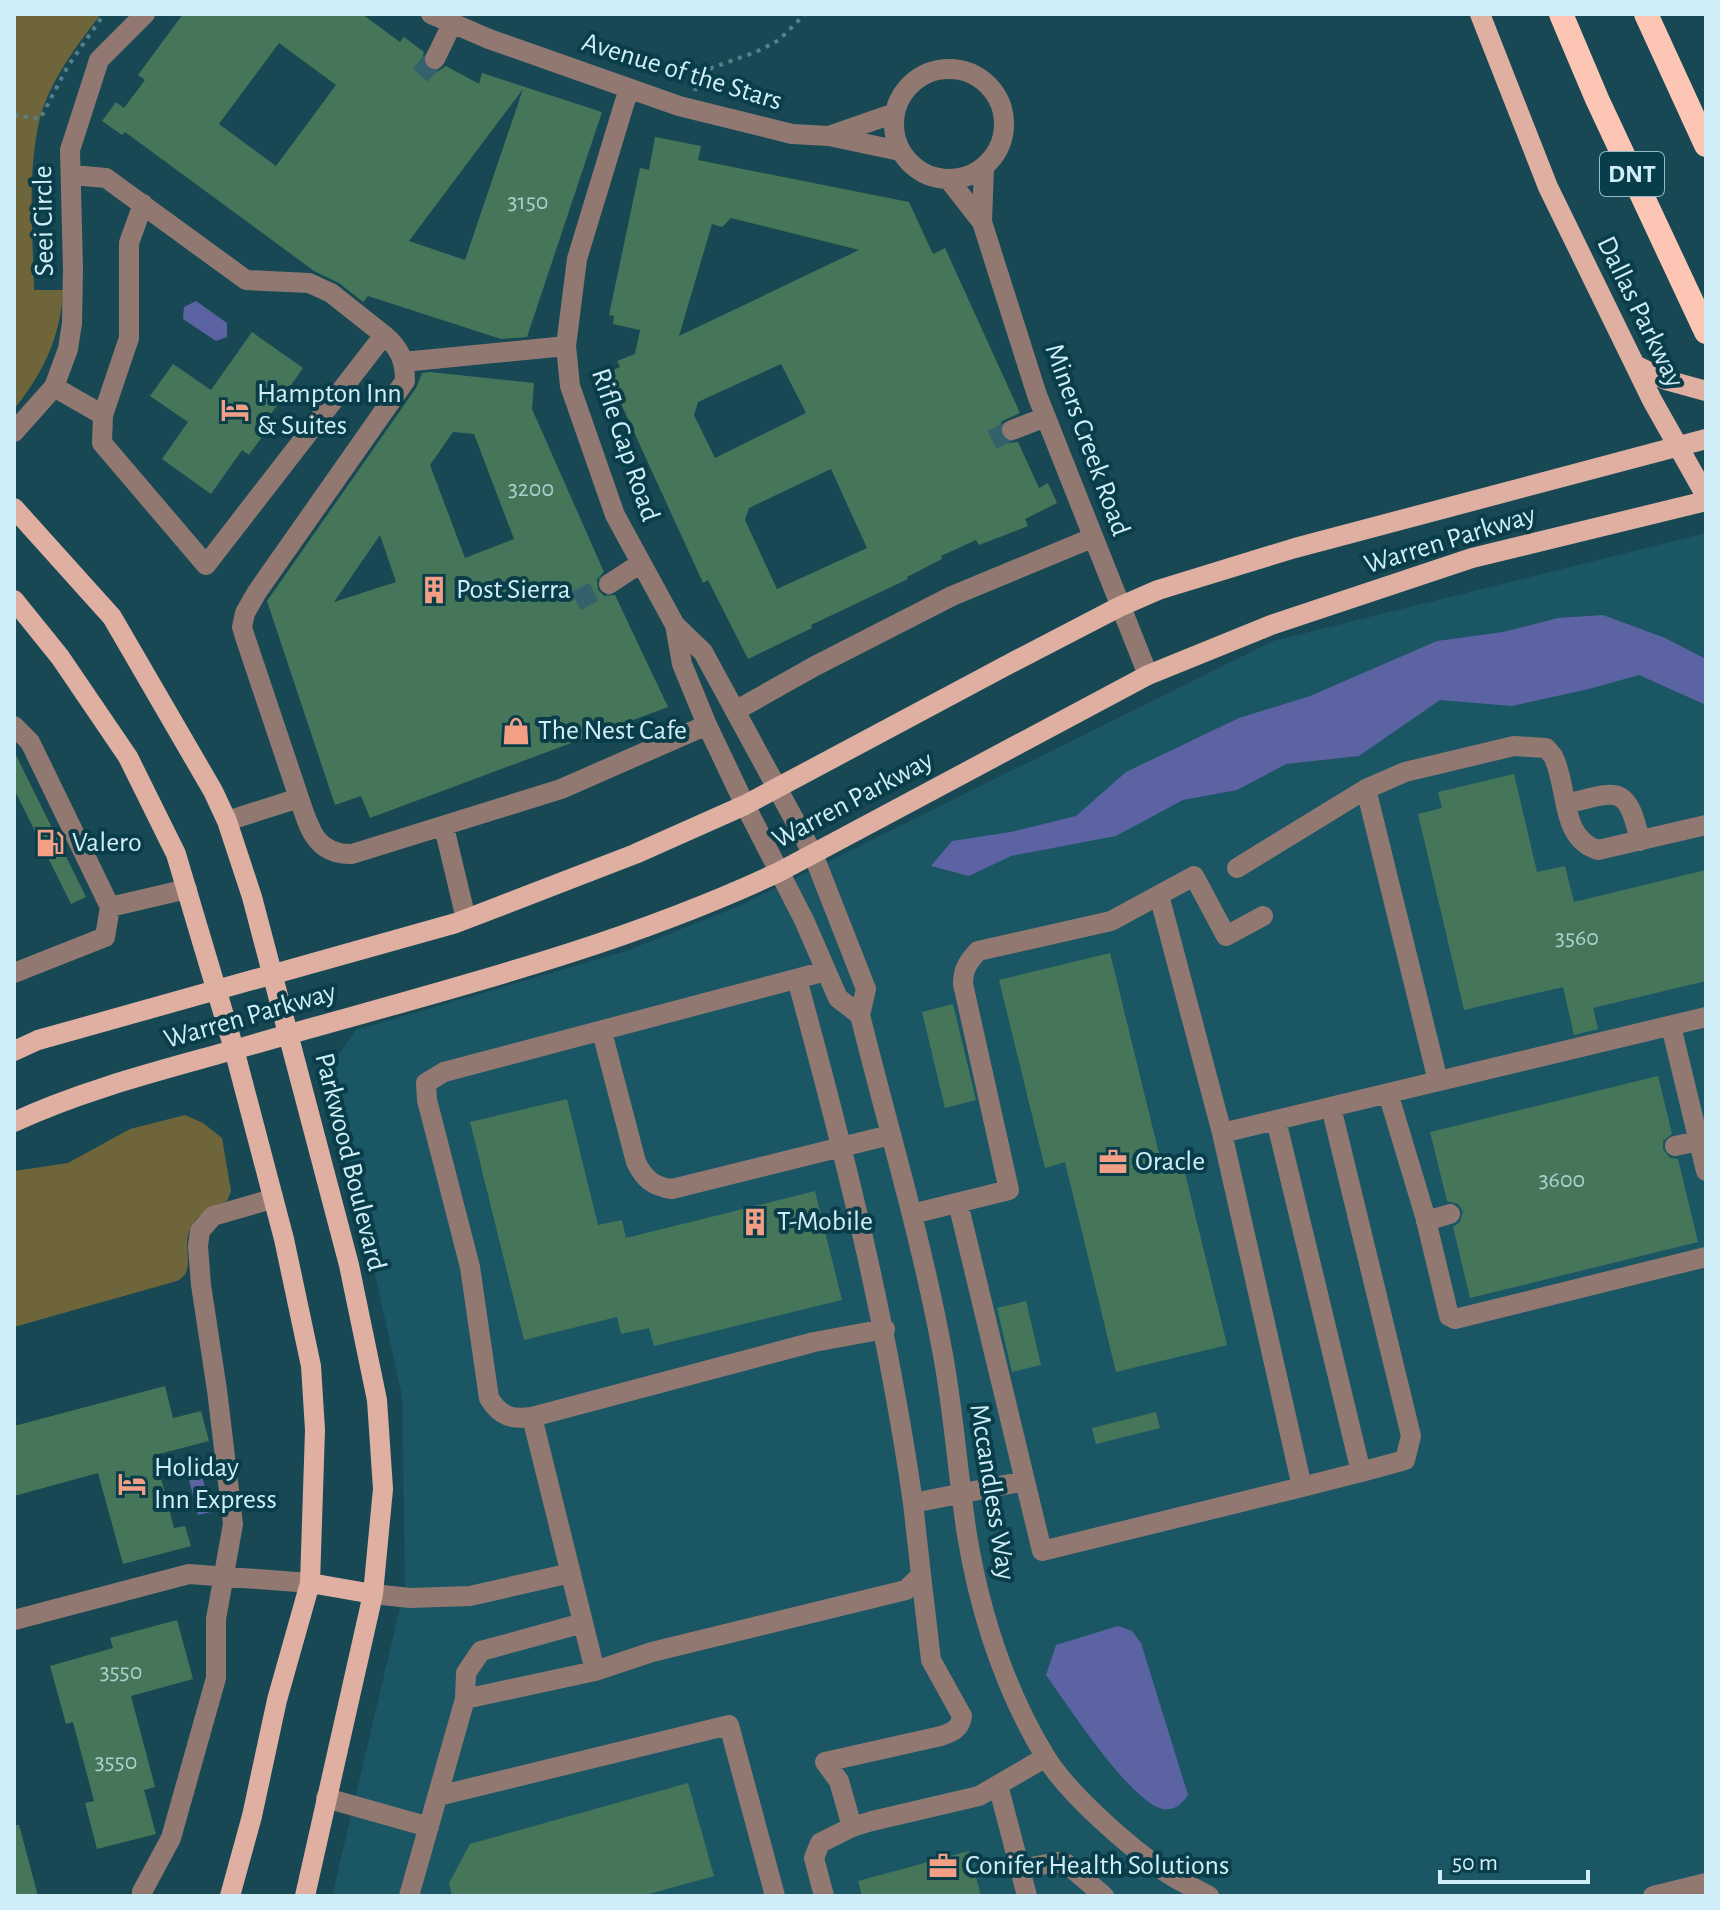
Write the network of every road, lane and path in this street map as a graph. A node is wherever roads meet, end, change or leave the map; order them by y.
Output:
1 (104, 14) edge
2 (145, 14) edge
3 (431, 14) edge
4 (805, 14) edge
5 (1480, 14) edge
6 (1561, 14) edge
7 (1646, 14) edge
8 (452, 24) junction
9 (435, 59) tunnel mouth
10 (629, 88) junction
11 (689, 108) junction
12 (895, 113) junction
13 (14, 115) edge
14 (829, 136) junction
15 (1706, 145) edge
16 (900, 151) junction
17 (984, 167) junction
18 (72, 175) junction
19 (949, 180) junction
20 (143, 204) junction
21 (982, 222) junction
22 (1706, 332) edge
23 (384, 335) junction
24 (566, 346) junction
25 (403, 362) junction
26 (1637, 366) junction
27 (54, 387) junction
28 (1706, 391) edge
29 (103, 415) junction
30 (1046, 417) junction
31 (1012, 430) tunnel mouth
32 (14, 432) edge
33 (1706, 439) edge
34 (1677, 446) junction
35 (1706, 498) edge
36 (14, 508) edge
37 (1092, 538) junction
38 (641, 563) junction
39 (609, 584) tunnel mouth
40 (14, 600) edge
41 (1119, 607) junction
42 (675, 625) junction
43 (1148, 675) junction
44 (735, 711) junction
45 (707, 725) junction
46 (14, 726) edge
47 (22, 747) edge
48 (776, 789) junction
49 (1366, 789) junction
50 (299, 798) junction
51 (1566, 804) junction
52 (745, 805) junction
53 (227, 821) junction
54 (1706, 825) edge
55 (444, 827) junction
56 (1640, 841) junction
57 (813, 854) junction
58 (1237, 868) dead end
59 (779, 872) junction
60 (187, 889) junction
61 (1159, 895) junction
62 (110, 907) junction
63 (1263, 916) dead end
64 (466, 919) junction
65 (826, 971) junction
66 (14, 973) edge
67 (272, 973) junction
68 (797, 979) junction
69 (217, 988) junction
70 (324, 991) dead end
71 (328, 1006) dead end
72 (860, 1015) junction
73 (1706, 1017) edge
74 (1671, 1026) junction
75 (602, 1032) junction
76 (289, 1034) junction
77 (234, 1049) junction
78 (14, 1051) edge
79 (1438, 1081) junction
80 (1388, 1093) junction
81 (1331, 1107) junction
82 (1276, 1120) junction
83 (14, 1122) edge
84 (1222, 1133) junction
85 (890, 1135) junction
86 (1699, 1141) junction
87 (1675, 1146) dead end
88 (843, 1147) junction
89 (1706, 1171) edge
90 (272, 1199) junction
91 (958, 1203) junction
92 (912, 1214) junction
93 (1450, 1214) dead end
94 (1426, 1221) junction
95 (1706, 1257) edge
96 (885, 1329) junction
97 (532, 1417) junction
98 (1361, 1472) junction
99 (1025, 1481) junction
100 (1302, 1487) junction
101 (961, 1493) junction
102 (913, 1503) junction
103 (571, 1573) junction
104 (921, 1575) junction
105 (224, 1577) junction
106 (310, 1583) junction
107 (373, 1594) junction
108 (14, 1620) edge
109 (583, 1623) junction
110 (595, 1671) junction
111 (465, 1699) junction
112 (1046, 1757) junction
113 (998, 1785) junction
114 (438, 1796) junction
115 (326, 1798) junction
116 (429, 1827) junction
117 (852, 1827) junction
118 (1020, 1869) junction
119 (1706, 1883) edge
120 (142, 1892) dead end
121 (230, 1896) edge
122 (305, 1896) edge
123 (409, 1896) edge
124 (775, 1896) edge
125 (824, 1896) edge
126 (1027, 1896) edge
127 (1104, 1896) edge
128 (1209, 1896) edge
129 (1653, 1896) edge

1 - 13 path
2 - 18 street, Seei Circle
3 - 8 street, Avenue of the Stars
4 - 11 path
5 - 26 main road, Dallas Parkway
6 - 22 highway, DNT
7 - 15 highway, DNT
8 - 9 street
8 - 10 street, Avenue of the Stars
10 - 11 street, Avenue of the Stars
10 - 24 street, Rifle Gap Road
11 - 14 street, Avenue of the Stars
12 - 14 street, Avenue of the Stars
12 - 16 street
12 - 17 street
14 - 16 street, Avenue of the Stars
16 - 19 street
17 - 19 street
17 - 21 street, Miners Creek Road
18 - 20 street
18 - 27 street, Seei Circle
19 - 21 street, Miners Creek Road
20 - 23 street
20 - 29 street
21 - 30 street, Miners Creek Road
23 - 25 street
23 - 29 street
24 - 25 street
24 - 38 street, Rifle Gap Road
25 - 50 street
26 - 28 main road
26 - 34 main road, Dallas Parkway
27 - 29 street
27 - 32 street, Seei Circle
30 - 31 street
30 - 37 street, Miners Creek Road
33 - 34 main road, Warren Parkway
34 - 35 main road, Dallas Parkway
34 - 41 main road, Warren Parkway
35 - 43 main road, Warren Parkway
36 - 53 main road, Parkwood Boulevard
37 - 41 street, Miners Creek Road
37 - 44 street
38 - 39 street
38 - 42 street, Rifle Gap Road
40 - 60 main road
41 - 43 street, Miners Creek Road
41 - 48 main road, Warren Parkway
42 - 44 street, Rifle Gap Road
42 - 45 street, Rifle Gap Road
43 - 57 main road, Warren Parkway
44 - 48 street, Rifle Gap Road
45 - 52 street, Rifle Gap Road
45 - 55 street
46 - 47 street
47 - 62 street
48 - 52 main road, Warren Parkway
48 - 57 street, Rifle Gap Road
49 - 51 street
49 - 58 street
49 - 79 street
50 - 53 street
50 - 55 street
51 - 56 street
51 - 56 street
52 - 59 street, Rifle Gap Road
52 - 64 main road, Warren Parkway
53 - 67 main road, Parkwood Boulevard
54 - 56 street
55 - 64 street
57 - 59 main road, Warren Parkway
57 - 72 street, Mccandless Way
59 - 65 street, Mccandless Way
59 - 76 main road, Warren Parkway
60 - 62 street
60 - 69 main road
61 - 63 street
61 - 84 street
61 - 91 street
62 - 66 street
64 - 67 main road, Warren Parkway
65 - 68 street
65 - 72 street, Mccandless Way
67 - 69 main road, Warren Parkway
67 - 76 main road, Parkwood Boulevard
68 - 75 street
68 - 88 street
69 - 77 main road
69 - 78 main road, Warren Parkway
70 - 71 path
72 - 85 street, Mccandless Way
73 - 74 street
74 - 79 street
74 - 86 street
75 - 88 street
75 - 97 street
76 - 77 main road, Warren Parkway
76 - 107 main road, Parkwood Boulevard
77 - 83 main road, Warren Parkway
77 - 90 main road
79 - 80 street
80 - 81 street
80 - 94 street
81 - 82 street
81 - 98 street
82 - 84 street
82 - 98 street
84 - 100 street
85 - 88 street
85 - 92 street, Mccandless Way
86 - 87 street
86 - 89 street
88 - 96 street
90 - 105 street
90 - 106 main road
91 - 92 street
91 - 99 street
92 - 101 street, Mccandless Way
93 - 94 street
94 - 95 street
96 - 97 street
96 - 102 street
97 - 103 street
98 - 100 street
99 - 100 street
99 - 101 street
101 - 102 street
101 - 112 street, Mccandless Way
102 - 104 street
103 - 107 street
103 - 109 street
104 - 110 street
104 - 117 street
105 - 106 street
105 - 108 street
105 - 120 street
106 - 107 main road
106 - 121 main road
107 - 115 main road, Parkwood Boulevard
109 - 110 street
109 - 111 street
110 - 111 street
111 - 114 street
112 - 113 street
112 - 128 street, Mccandless Way
113 - 117 street
113 - 118 street
114 - 116 street
114 - 124 street
115 - 116 street
115 - 122 main road, Parkwood Boulevard
116 - 123 street
117 - 125 street
118 - 126 street
118 - 127 street
119 - 129 street

